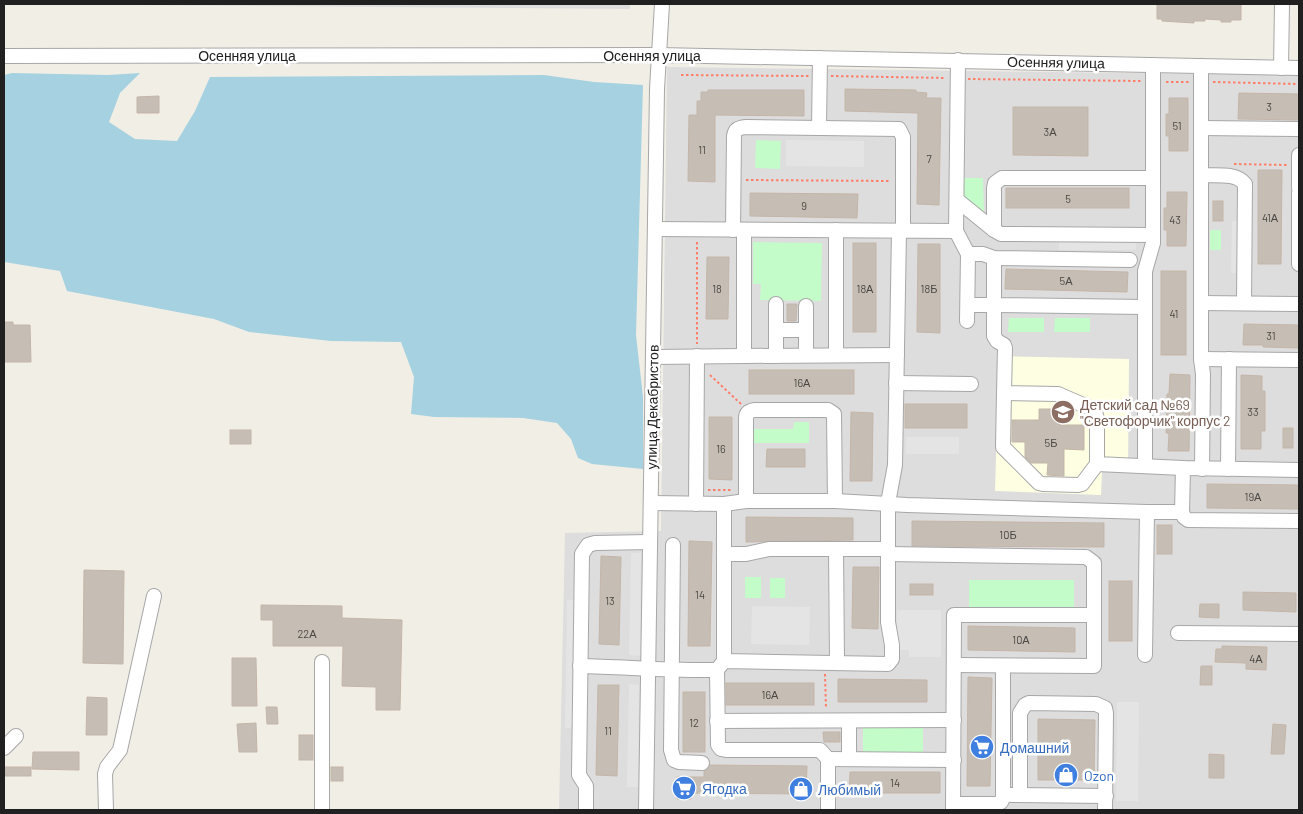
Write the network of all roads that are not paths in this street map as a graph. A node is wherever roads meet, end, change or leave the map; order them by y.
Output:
1 (662, 4) edge
2 (1282, 4) edge
3 (659, 54) junction
4 (4, 56) edge
5 (820, 58) junction
6 (958, 60) junction
7 (1153, 65) junction
8 (1201, 66) junction
9 (1282, 68) junction
10 (1299, 68) edge
11 (819, 128) junction
12 (1201, 128) junction
13 (1299, 129) edge
14 (1299, 155) edge
15 (1299, 166) edge
16 (1201, 175) junction
17 (1153, 178) junction
18 (1299, 188) edge
19 (1299, 193) edge
20 (957, 200) junction
21 (655, 229) junction
22 (739, 230) junction
23 (836, 230) junction
24 (994, 230) junction
25 (901, 231) junction
26 (956, 231) junction
27 (1153, 235) junction
28 (968, 254) junction
29 (994, 258) junction
30 (1130, 260) dead end
31 (1299, 264) edge
32 (1201, 303) junction
33 (776, 304) dead end
34 (1244, 304) junction
35 (1299, 304) edge
36 (968, 305) junction
37 (994, 305) junction
38 (806, 306) dead end
39 (1145, 307) junction
40 (967, 321) dead end
41 (776, 330) junction
42 (806, 330) junction
43 (806, 355) junction
44 (836, 355) junction
45 (897, 355) junction
46 (744, 356) junction
47 (776, 356) junction
48 (653, 357) junction
49 (1201, 359) junction
50 (1229, 359) junction
51 (697, 360) junction
52 (1299, 360) edge
53 (896, 384) junction
54 (971, 384) dead end
55 (1004, 393) junction
56 (1097, 464) junction
57 (1145, 466) junction
58 (1183, 468) junction
59 (1202, 468) junction
60 (1228, 469) junction
61 (1299, 470) edge
62 (696, 497) junction
63 (746, 501) junction
64 (835, 501) junction
65 (651, 503) junction
66 (888, 503) junction
67 (724, 504) junction
68 (1147, 512) junction
69 (1182, 512) junction
70 (1299, 521) edge
71 (649, 542) junction
72 (673, 545) dead end
73 (836, 549) junction
74 (888, 551) junction
75 (724, 554) junction
76 (154, 596) dead end
77 (1094, 616) junction
78 (1178, 632) dead end
79 (1299, 634) edge
80 (1145, 655) dead end
81 (322, 662) dead end
82 (831, 663) junction
83 (954, 665) junction
84 (580, 666) junction
85 (720, 666) junction
86 (1003, 666) junction
87 (648, 670) junction
88 (672, 671) junction
89 (954, 720) junction
90 (717, 721) junction
91 (849, 721) junction
92 (16, 736) dead end
93 (4, 748) edge
94 (828, 759) junction
95 (849, 760) junction
96 (954, 760) junction
97 (702, 763) dead end
98 (1002, 794) junction
99 (1020, 794) junction
100 (1106, 796) junction
101 (953, 807) edge
102 (106, 810) edge
103 (322, 810) edge
104 (586, 810) edge
105 (646, 810) edge
106 (828, 810) edge
107 (1106, 810) edge

1 - 3 street, улица Декабристов
2 - 9 street
3 - 4 street, Осенняя улица
3 - 5 street, Осенняя улица
3 - 21 street, улица Декабристов
5 - 6 street, Осенняя улица
5 - 11 street
6 - 7 street, Осенняя улица
6 - 20 street
7 - 8 street, Осенняя улица
7 - 17 street
8 - 9 street, Осенняя улица
8 - 12 street
9 - 10 street, Осенняя улица
11 - 22 street
11 - 25 street
12 - 13 street
12 - 16 street
14 - 15 street
15 - 18 street
16 - 32 street
16 - 34 street
17 - 24 street
17 - 27 street
19 - 31 street
20 - 24 street
20 - 26 street
21 - 22 street
21 - 48 street, улица Декабристов
22 - 23 street
22 - 46 street
23 - 25 street
23 - 44 street
24 - 27 street
25 - 26 street
25 - 45 street
26 - 28 street
27 - 39 street
28 - 29 street
28 - 36 street
29 - 30 street
29 - 37 street
32 - 34 street
32 - 49 street
33 - 41 street
34 - 35 street
36 - 37 street
36 - 40 street
37 - 39 street
37 - 55 street
38 - 42 street
39 - 57 street
41 - 42 street
41 - 47 street
42 - 43 street
43 - 44 street
43 - 47 street
44 - 45 street
45 - 53 street
46 - 47 street
46 - 51 street
48 - 51 street
48 - 65 street, улица Декабристов
49 - 50 street
49 - 59 street
50 - 52 street
50 - 60 street
51 - 62 street
53 - 54 street
53 - 66 street
55 - 56 street
55 - 56 street
56 - 57 street
57 - 58 street
58 - 59 street
58 - 69 street
59 - 60 street
60 - 61 street
62 - 65 street
62 - 67 street
63 - 64 street
63 - 64 street
63 - 67 street
64 - 66 street
65 - 71 street, улица Декабристов
66 - 68 street
66 - 74 street
67 - 75 street
68 - 69 street
68 - 80 street
69 - 70 street
71 - 84 street
71 - 87 street, улица Декабристов
72 - 88 street
73 - 74 street
73 - 75 street
73 - 82 street
74 - 77 street
74 - 82 street
75 - 85 street
76 - 102 street
77 - 83 street
77 - 86 street
78 - 79 street
81 - 103 street
82 - 85 street
83 - 86 street
83 - 89 street
84 - 87 street
84 - 104 street
85 - 88 street
85 - 90 street
86 - 98 street
87 - 88 street
87 - 105 street, улица Декабристов
88 - 97 street
89 - 91 street
89 - 96 street
90 - 91 street
90 - 94 street
91 - 95 street
92 - 93 street
94 - 95 street
94 - 106 street
95 - 96 street
96 - 101 street
98 - 99 street
98 - 101 street
99 - 100 street
99 - 100 street
100 - 107 street

